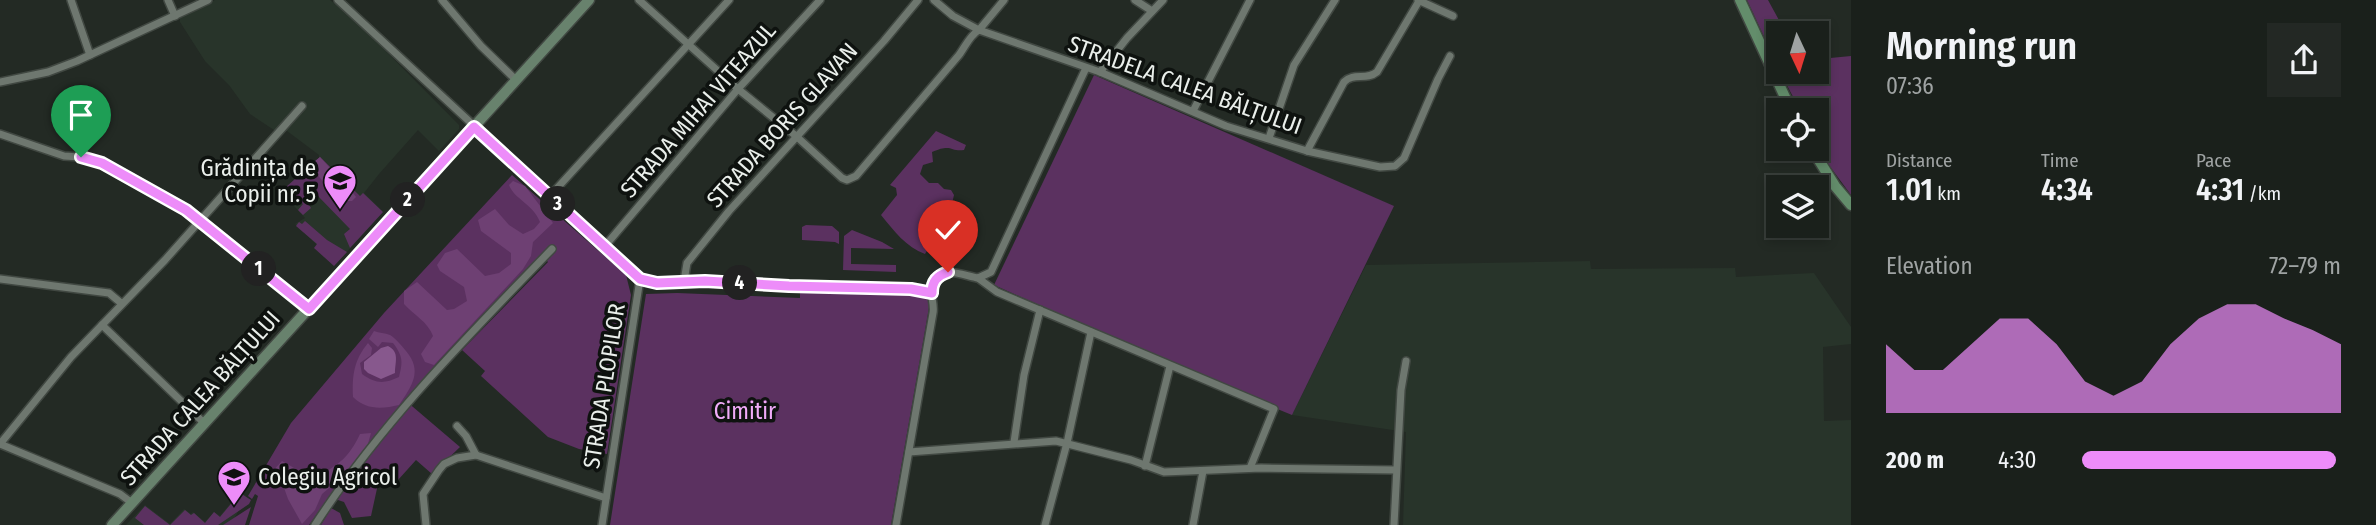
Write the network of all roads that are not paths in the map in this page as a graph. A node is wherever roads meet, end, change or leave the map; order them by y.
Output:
1 (71, 0) edge
2 (168, 0) edge
3 (208, 0) edge
4 (338, 0) edge
5 (442, 0) edge
6 (589, 0) edge
7 (639, 0) edge
8 (729, 0) edge
9 (820, 0) edge
10 (918, 0) edge
11 (934, 0) edge
12 (1004, 0) edge
13 (1135, 0) edge
14 (1163, 0) edge
15 (1250, 0) edge
16 (1335, 0) edge
17 (1740, 0) edge
18 (1418, 1) edge
19 (1152, 12) junction
20 (175, 16) junction
21 (1453, 16) dead end
22 (979, 30) junction
23 (690, 44) junction
24 (90, 55) junction
25 (1450, 56) dead end
26 (1086, 68) junction
27 (1100, 72) junction
28 (516, 80) junction
29 (0, 82) edge
30 (738, 89) junction
31 (1785, 98) edge
32 (302, 106) dead end
33 (1193, 111) junction
34 (474, 127) junction
35 (0, 134) edge
36 (796, 136) junction
37 (1269, 138) junction
38 (1307, 151) junction
39 (1819, 161) edge
40 (549, 197) junction
41 (1851, 205) edge
42 (200, 220) junction
43 (605, 246) junction
44 (552, 249) dead end
45 (978, 278) junction
46 (0, 279) edge
47 (640, 279) junction
48 (684, 281) junction
49 (932, 293) junction
50 (121, 303) junction
51 (309, 309) junction
52 (1040, 310) junction
53 (102, 325) junction
54 (1091, 332) junction
55 (1406, 361) dead end
56 (1170, 366) junction
57 (204, 423) junction
58 (457, 426) dead end
59 (1014, 442) junction
60 (1067, 443) junction
61 (0, 444) edge
62 (909, 452) junction
63 (476, 455) junction
64 (1145, 466) junction
65 (1250, 468) junction
66 (1396, 470) junction
67 (1203, 471) junction
68 (606, 498) junction
69 (132, 503) junction
70 (112, 525) edge
71 (315, 525) edge
72 (426, 525) edge
73 (602, 525) edge
74 (896, 525) edge
75 (1045, 525) edge
76 (1193, 525) edge
77 (1394, 525) edge

1 - 24 street
2 - 20 street
3 - 20 street
4 - 34 street
5 - 28 street
6 - 28 main road, STRADA CALEA BĂLȚULUI
7 - 23 street
8 - 23 street
9 - 30 street, STRADA MIHAI VITEAZUL
10 - 36 street, STRADA BORIS GLAVAN
11 - 22 street, STRADELA CALEA BĂLȚULUI
12 - 22 street
13 - 19 street
14 - 19 street
15 - 33 street
16 - 37 street
17 - 31 main road
18 - 21 street
18 - 38 street
19 - 27 street
20 - 24 street
22 - 26 street, STRADELA CALEA BĂLȚULUI
22 - 36 street
23 - 30 street
23 - 40 street
24 - 29 street
25 - 38 street, STRADELA CALEA BĂLȚULUI
26 - 27 street, STRADELA CALEA BĂLȚULUI
26 - 45 street
27 - 33 street, STRADELA CALEA BĂLȚULUI
28 - 34 main road, STRADA CALEA BĂLȚULUI
30 - 36 street
30 - 43 street, STRADA MIHAI VITEAZUL
32 - 42 street
33 - 37 street, STRADELA CALEA BĂLȚULUI
34 - 40 street
34 - 51 main road, STRADA CALEA BĂLȚULUI
35 - 42 street
36 - 48 street, STRADA BORIS GLAVAN
37 - 38 street, STRADELA CALEA BĂLȚULUI
39 - 41 main road
40 - 43 street
42 - 50 street
42 - 51 street
43 - 47 street
44 - 71 street
45 - 49 street
45 - 52 street
46 - 50 street
47 - 48 street
47 - 68 street, STRADA PLOPILOR
48 - 49 street
49 - 62 street
50 - 53 street
51 - 57 main road, STRADA CALEA BĂLȚULUI
52 - 54 street
52 - 59 street
53 - 57 street
53 - 61 street
54 - 56 street
54 - 60 street
55 - 66 street
56 - 64 street
56 - 65 street
57 - 69 main road, STRADA CALEA BĂLȚULUI
58 - 63 street
59 - 60 street
59 - 62 street
60 - 64 street
60 - 75 street
61 - 69 street
62 - 74 street
63 - 68 street, STRADA PLOPILOR
63 - 72 street
64 - 67 street
65 - 66 street
65 - 67 street
66 - 77 street
67 - 76 street
68 - 73 street, STRADA PLOPILOR
69 - 70 main road, STRADA CALEA BĂLȚULUI

